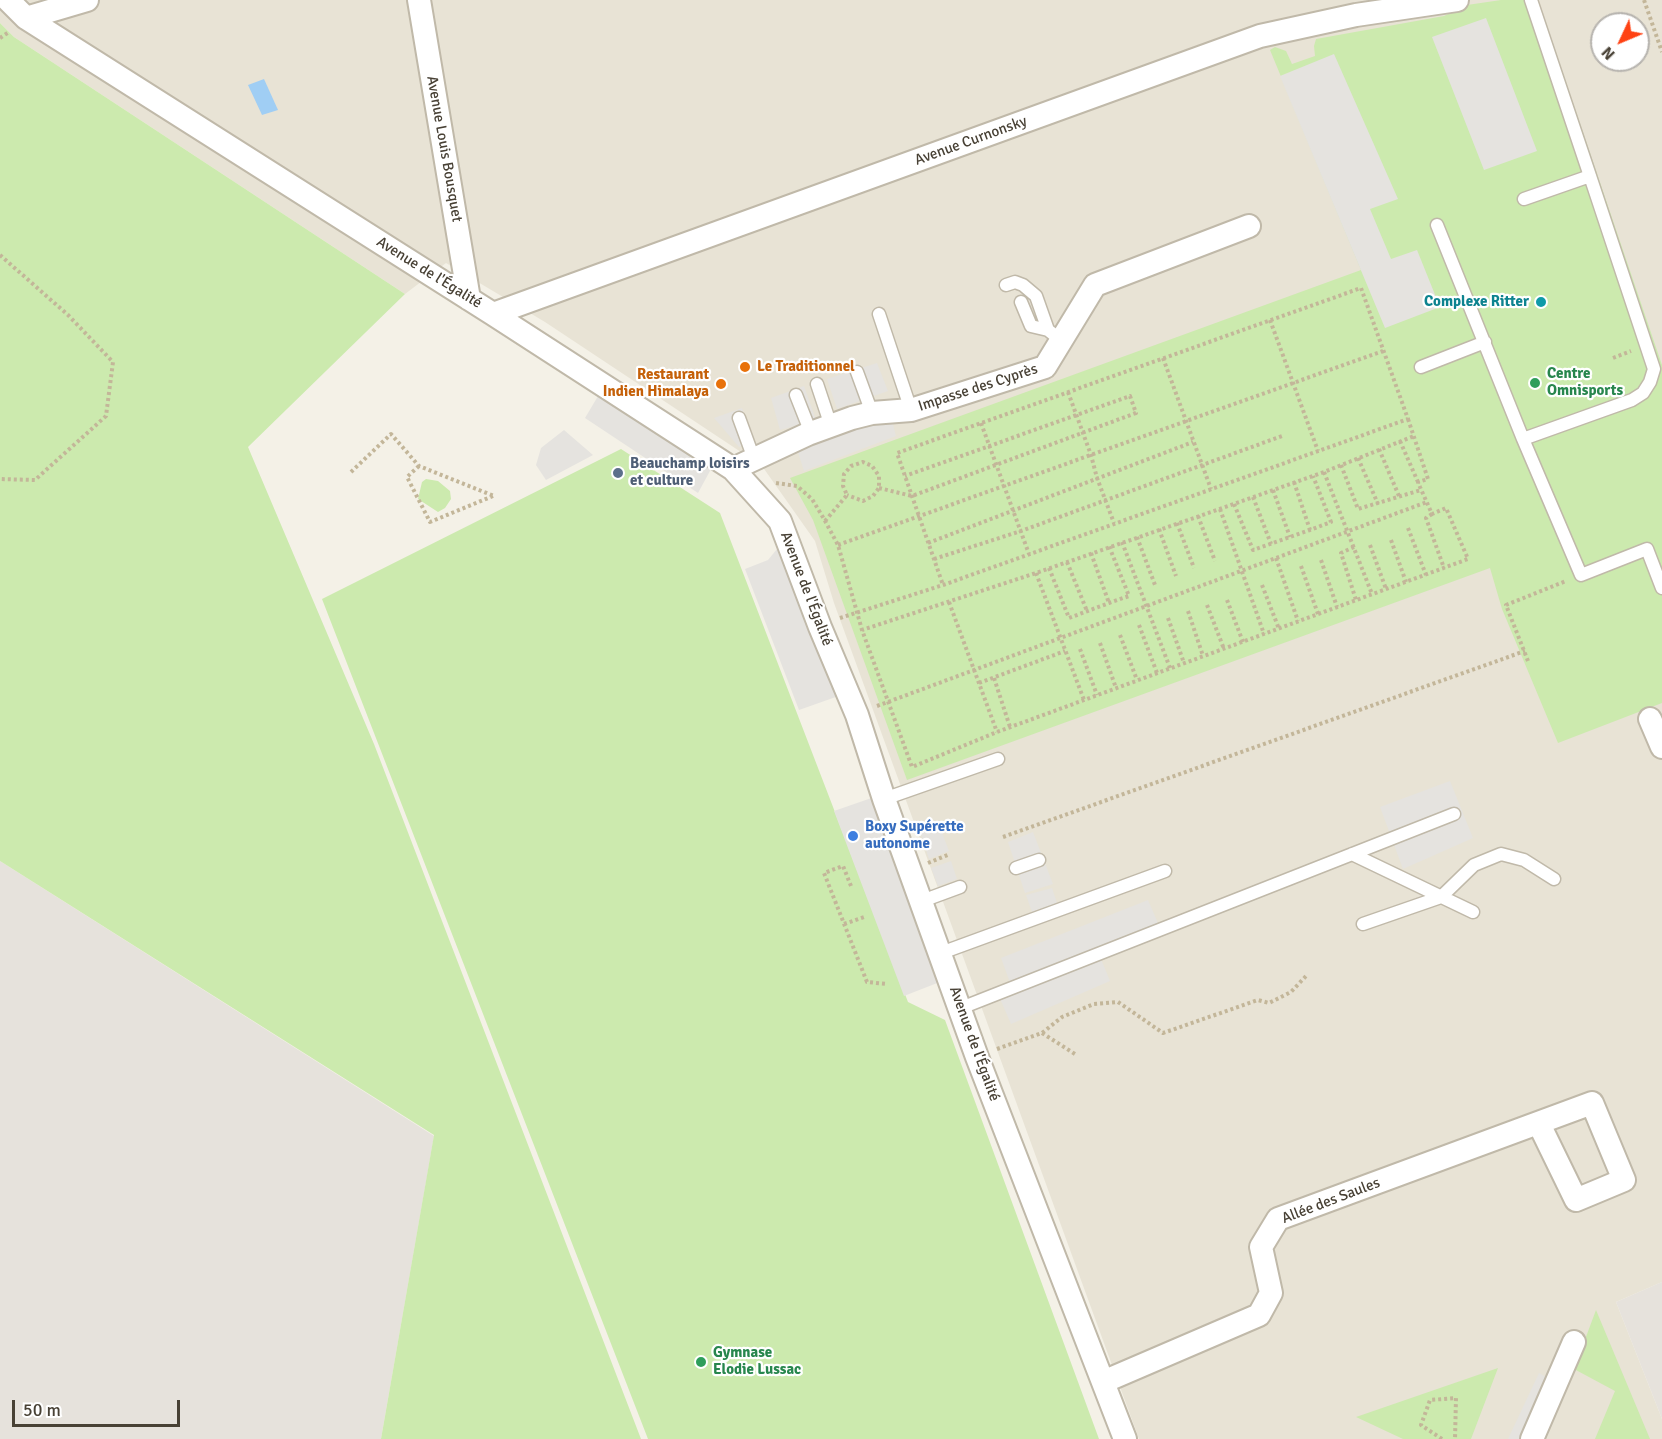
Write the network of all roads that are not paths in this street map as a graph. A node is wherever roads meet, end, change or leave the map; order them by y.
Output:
1 (8, 0) edge
2 (87, 0) edge
3 (418, 0) edge
4 (1457, 0) edge
5 (1531, 0) edge
6 (1354, 8) edge
7 (26, 18) junction
8 (1590, 176) junction
9 (1524, 199) dead end
10 (1437, 225) dead end
11 (1250, 226) dead end
12 (1005, 285) dead end
13 (469, 299) junction
14 (1021, 302) dead end
15 (493, 314) junction
16 (879, 314) dead end
17 (1055, 335) junction
18 (1485, 342) junction
19 (1420, 367) dead end
20 (857, 372) dead end
21 (817, 384) dead end
22 (796, 395) dead end
23 (911, 410) junction
24 (872, 413) junction
25 (739, 418) dead end
26 (821, 429) junction
27 (1523, 440) junction
28 (754, 459) junction
29 (739, 475) junction
30 (1662, 588) edge
31 (1650, 719) dead end
32 (1662, 747) edge
33 (998, 759) dead end
34 (884, 799) junction
35 (1454, 814) dead end
36 (1352, 854) junction
37 (1039, 860) dead end
38 (1016, 868) dead end
39 (1165, 871) dead end
40 (1554, 879) dead end
41 (960, 887) dead end
42 (1441, 897) junction
43 (922, 902) junction
44 (1473, 912) dead end
45 (1363, 924) dead end
46 (941, 953) junction
47 (961, 1008) junction
48 (1539, 1124) dead end
49 (1574, 1341) dead end
50 (1103, 1382) junction
51 (1125, 1439) edge
52 (1532, 1439) edge

1 - 7 street, Avenue de l'Égalité
2 - 7 street
3 - 13 street, Avenue Louis Bousquet
4 - 6 street, Avenue Curnonsky
5 - 8 lane
6 - 15 street, Avenue Curnonsky
7 - 13 street, Avenue de l'Égalité
8 - 9 lane
8 - 27 lane
10 - 18 lane
11 - 17 street, Impasse des Cyprès
12 - 17 lane
13 - 15 street, Avenue de l'Égalité
14 - 17 lane
15 - 29 street, Avenue de l'Égalité
16 - 23 lane
17 - 23 street, Impasse des Cyprès
18 - 19 lane
18 - 27 lane
20 - 24 lane
21 - 26 lane
22 - 26 lane
23 - 24 street, Impasse des Cyprès
24 - 26 street, Impasse des Cyprès
25 - 28 lane
26 - 28 street, Impasse des Cyprès
27 - 30 lane
28 - 29 street, Impasse des Cyprès
29 - 34 street, Avenue de l'Égalité
31 - 32 street
33 - 34 lane
34 - 43 street, Avenue de l'Égalité
35 - 36 lane
36 - 42 lane
36 - 47 lane
37 - 38 lane
39 - 46 lane
40 - 42 lane
41 - 43 lane
42 - 44 lane
42 - 45 lane
43 - 46 street, Avenue de l'Égalité
46 - 47 street, Avenue de l'Égalité
47 - 50 street, Avenue de l'Égalité
48 - 50 street, Allée des Saules
49 - 52 street
50 - 51 street, Avenue de l'Égalité

